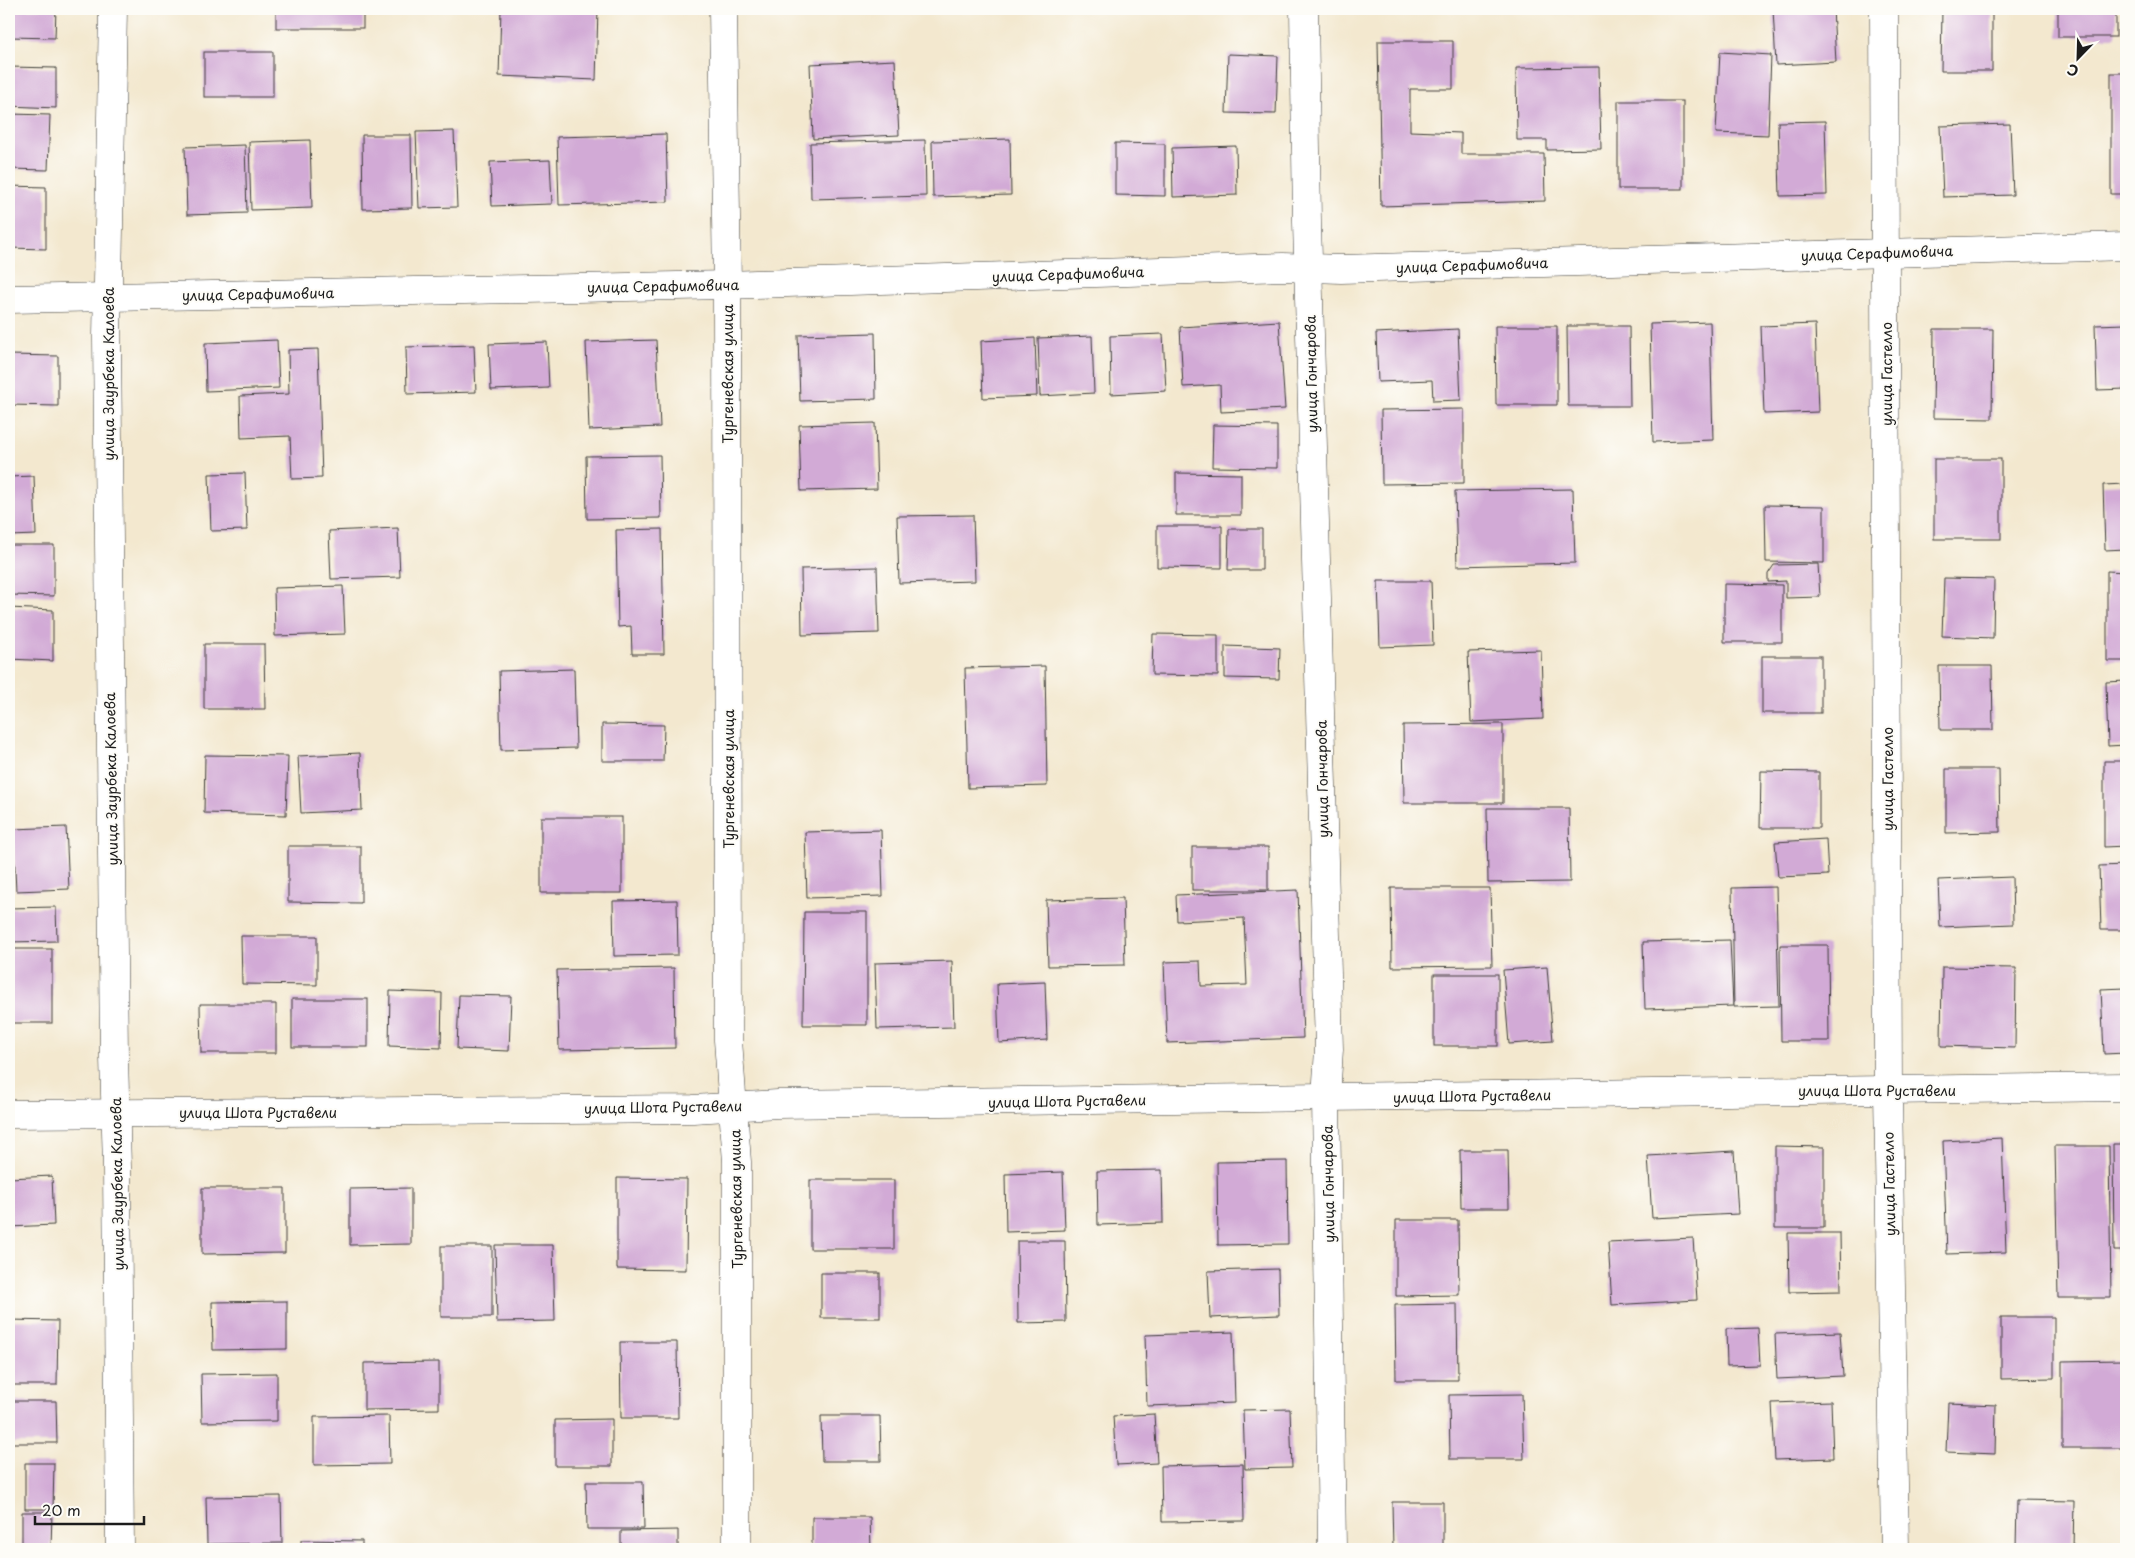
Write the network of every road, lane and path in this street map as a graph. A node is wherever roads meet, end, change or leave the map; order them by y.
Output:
1 (113, 9) edge
2 (723, 9) edge
3 (1304, 9) edge
4 (1884, 9) edge
5 (2126, 246) edge
6 (1886, 253) junction
7 (1309, 269) junction
8 (727, 285) junction
9 (108, 298) junction
10 (9, 299) edge
11 (2126, 1088) edge
12 (1888, 1090) junction
13 (1326, 1098) junction
14 (734, 1106) junction
15 (9, 1114) edge
16 (116, 1114) junction
17 (120, 1549) edge
18 (737, 1549) edge
19 (1332, 1549) edge
20 (1895, 1549) edge

1 - 9 street, улица Заурбека Калоева
2 - 8 street, Тургеневская улица
3 - 7 street, улица Гончарова
4 - 6 street, улица Гастелло
5 - 6 street, улица Серафимовича
6 - 7 street, улица Серафимовича
6 - 12 street, улица Гастелло
7 - 8 street, улица Серафимовича
7 - 13 street, улица Гончарова
8 - 9 street, улица Серафимовича
8 - 14 street, Тургеневская улица
9 - 10 street, улица Серафимовича
9 - 16 street, улица Заурбека Калоева
11 - 12 street, улица Шота Руставели
12 - 13 street, улица Шота Руставели
12 - 20 street, улица Гастелло
13 - 14 street, улица Шота Руставели
13 - 19 street, улица Гончарова
14 - 16 street, улица Шота Руставели
14 - 18 street, Тургеневская улица
15 - 16 street, улица Шота Руставели
16 - 17 street, улица Заурбека Калоева

